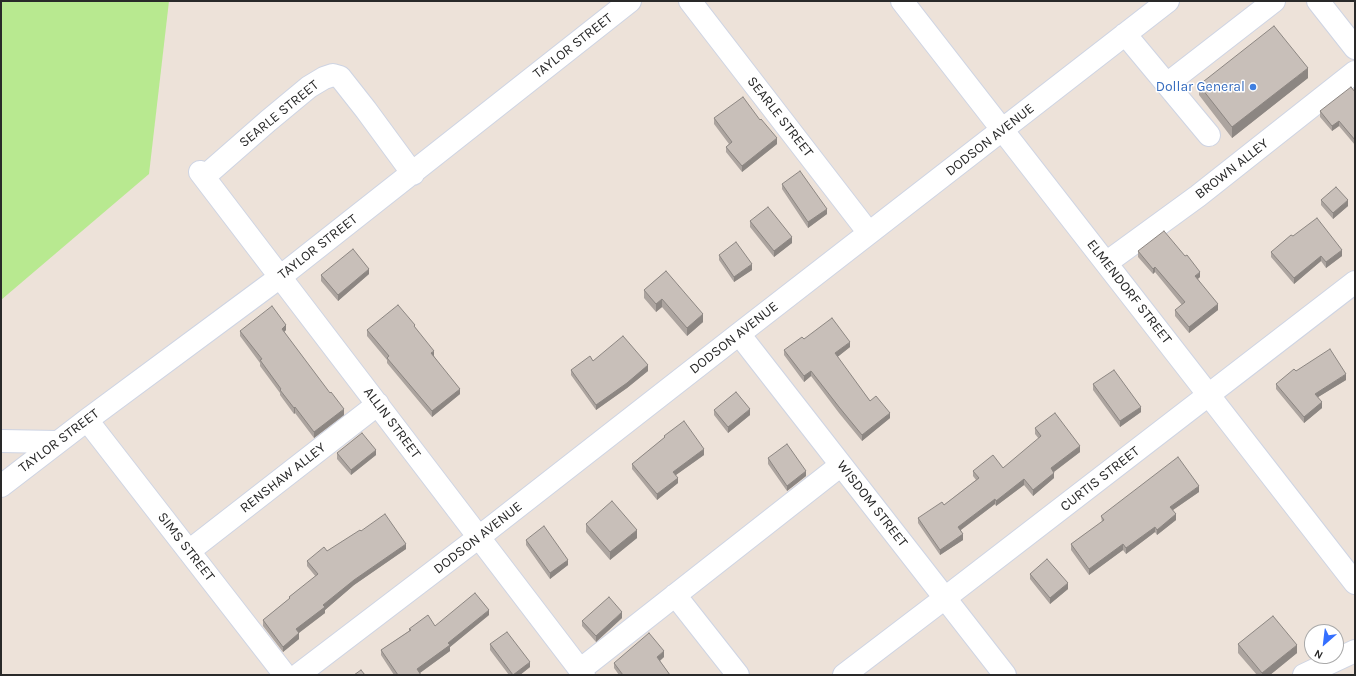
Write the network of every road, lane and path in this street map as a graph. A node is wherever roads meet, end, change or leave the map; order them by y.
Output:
1 (630, 1) edge
2 (690, 1) edge
3 (902, 1) edge
4 (1168, 1) edge
5 (1274, 1) edge
6 (1318, 1) edge
7 (1126, 34) junction
8 (1355, 48) edge
9 (1355, 72) edge
10 (1167, 84) junction
11 (1003, 130) junction
12 (1210, 135) dead end
13 (202, 174) joint
14 (413, 174) junction
15 (869, 233) junction
16 (1106, 263) junction
17 (280, 277) junction
18 (1355, 282) edge
19 (739, 334) junction
20 (1209, 395) junction
21 (378, 404) junction
22 (87, 420) junction
23 (1, 441) edge
24 (58, 442) junction
25 (841, 465) junction
26 (1, 486) edge
27 (479, 537) junction
28 (189, 551) junction
29 (1355, 583) edge
30 (675, 595) junction
31 (945, 598) junction
32 (1355, 651) edge
33 (582, 672) edge
34 (285, 675) edge
35 (298, 675) edge
36 (738, 675) edge
37 (844, 675) edge
38 (1005, 675) edge
39 (1304, 675) edge

1 - 14 street, TAYLOR STREET
2 - 15 street, SEARLE STREET
3 - 11 street, ELMENDORF STREET
4 - 7 street, DODSON AVENUE
5 - 10 street
6 - 8 street
7 - 10 street
7 - 11 street, DODSON AVENUE
9 - 16 street, BROWN ALLEY
10 - 12 street
11 - 15 street, DODSON AVENUE
11 - 16 street, ELMENDORF STREET
13 - 14 street, SEARLE STREET
13 - 17 street, ALLIN STREET
14 - 17 street, TAYLOR STREET
15 - 19 street, DODSON AVENUE
16 - 20 street, ELMENDORF STREET
17 - 21 street, ALLIN STREET
17 - 22 street, TAYLOR STREET
18 - 20 street, CURTIS STREET
19 - 25 street, WISDOM STREET
19 - 27 street, DODSON AVENUE
20 - 29 street, ELMENDORF STREET
20 - 31 street, CURTIS STREET
21 - 27 street, ALLIN STREET
21 - 28 street, RENSHAW ALLEY
22 - 24 street, TAYLOR STREET
22 - 28 street, SIMS STREET
23 - 24 street
24 - 26 street, TAYLOR STREET
25 - 30 street
25 - 31 street, WISDOM STREET
27 - 33 street, ALLIN STREET
27 - 35 street, DODSON AVENUE
28 - 34 street, SIMS STREET
30 - 33 street
30 - 36 street
31 - 37 street, CURTIS STREET
31 - 38 street, WISDOM STREET
32 - 39 street

